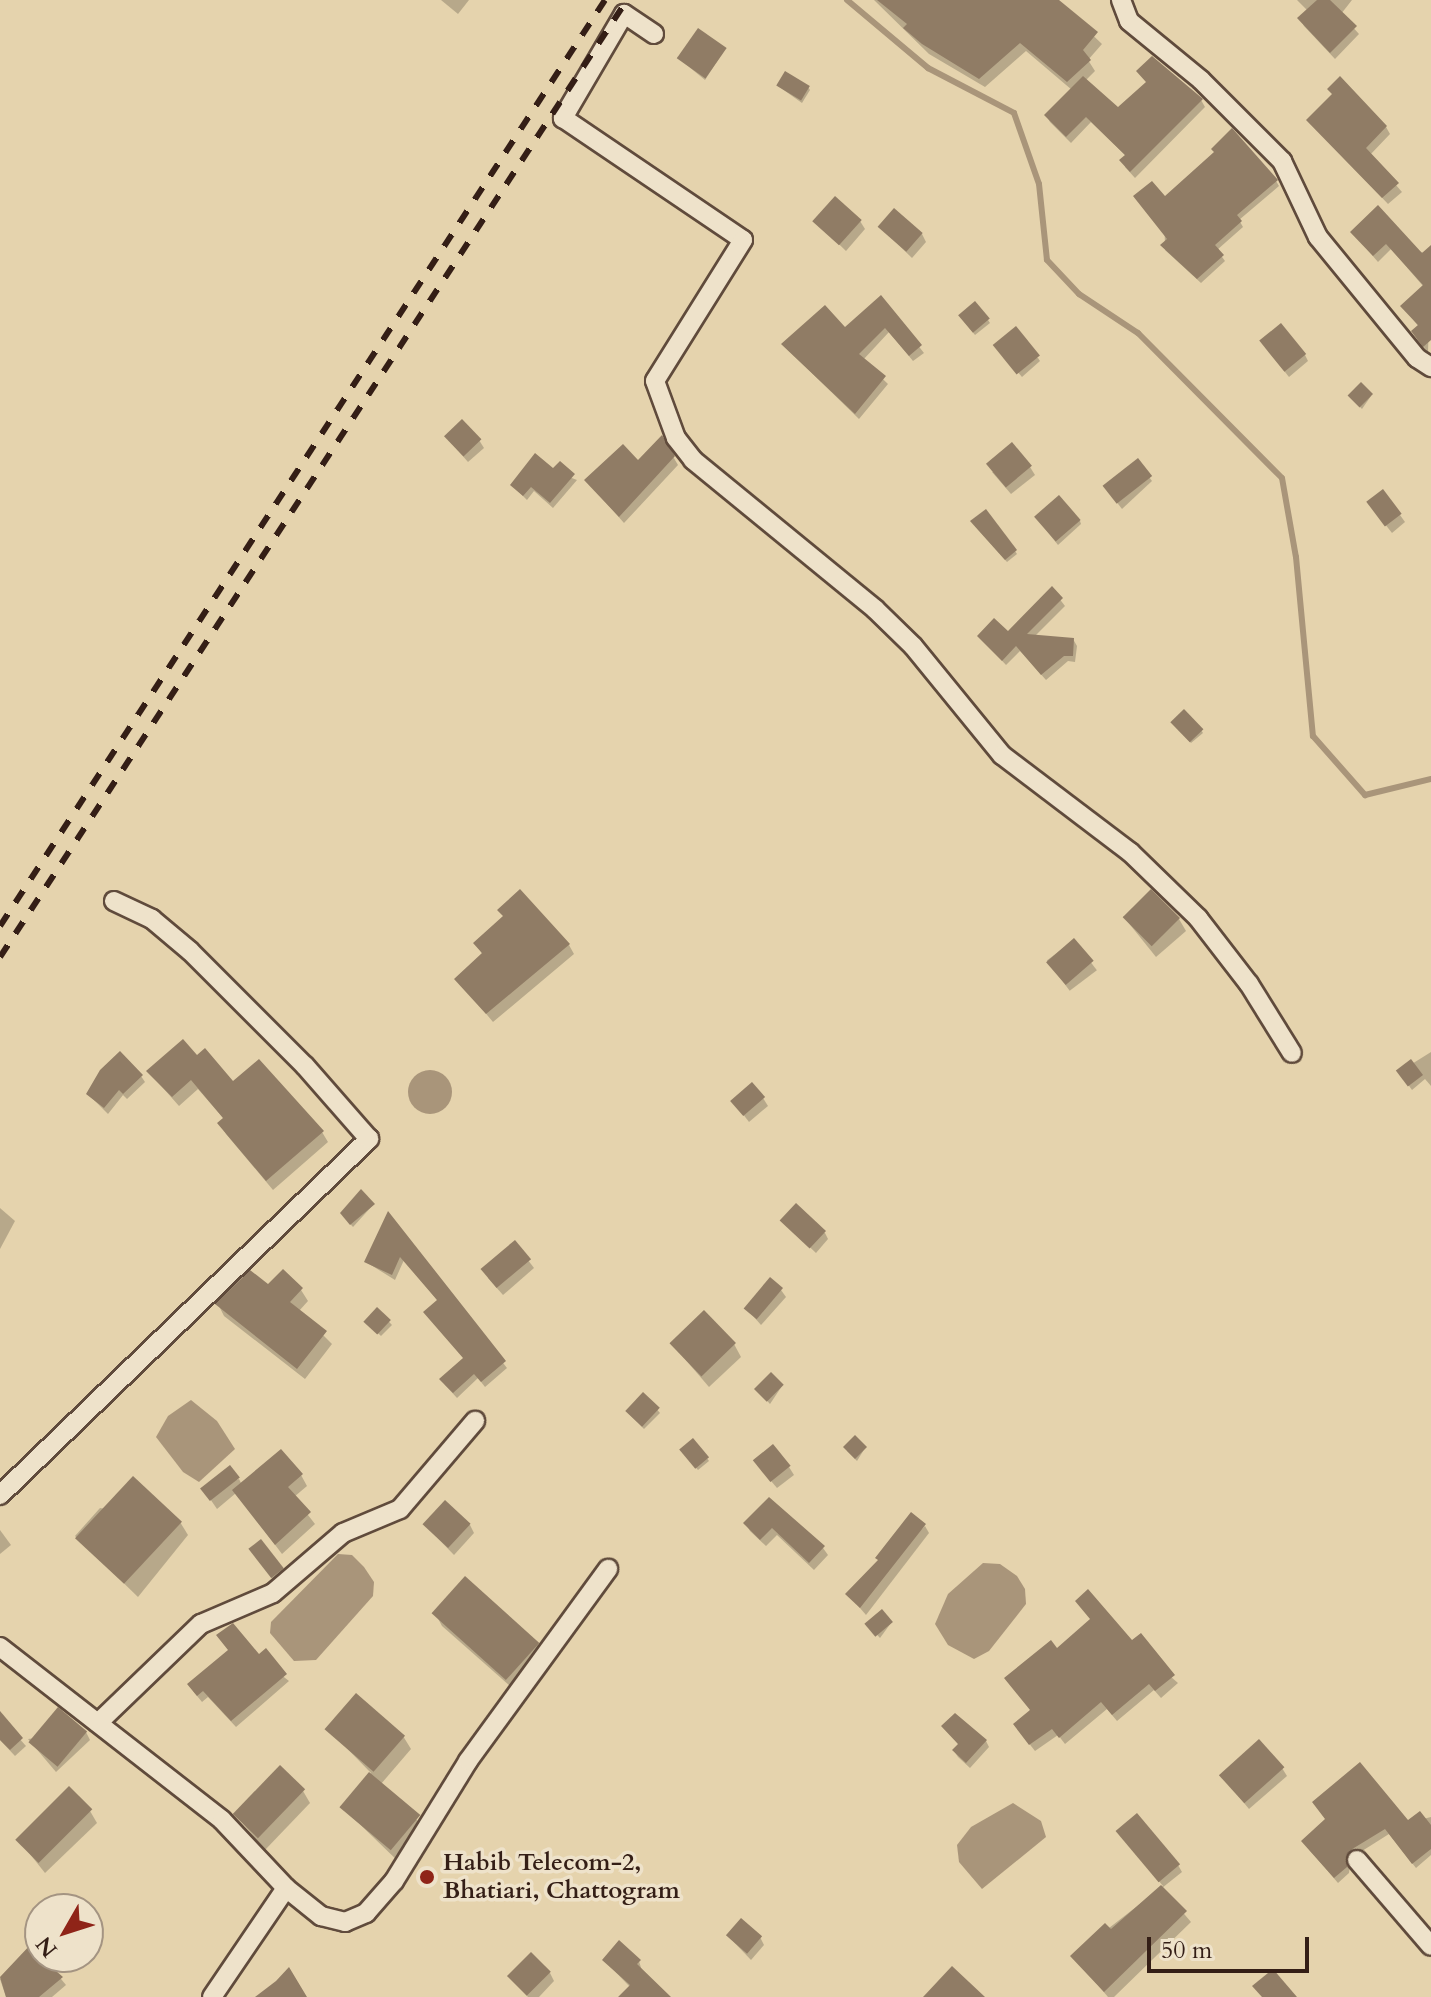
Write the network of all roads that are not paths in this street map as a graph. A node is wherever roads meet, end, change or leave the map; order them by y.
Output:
1 (1121, 0) edge
2 (654, 34) dead end
3 (1431, 367) edge
4 (114, 901) dead end
5 (1292, 1053) dead end
6 (475, 1421) dead end
7 (0, 1495) edge
8 (608, 1569) dead end
9 (0, 1647) edge
10 (98, 1723) junction
11 (1357, 1860) dead end
12 (286, 1888) junction
13 (1431, 1946) edge
14 (212, 1997) edge

1 - 3 street
2 - 5 street
4 - 7 street
6 - 10 street
8 - 12 street
9 - 10 street
10 - 12 street
11 - 13 street
12 - 14 street

